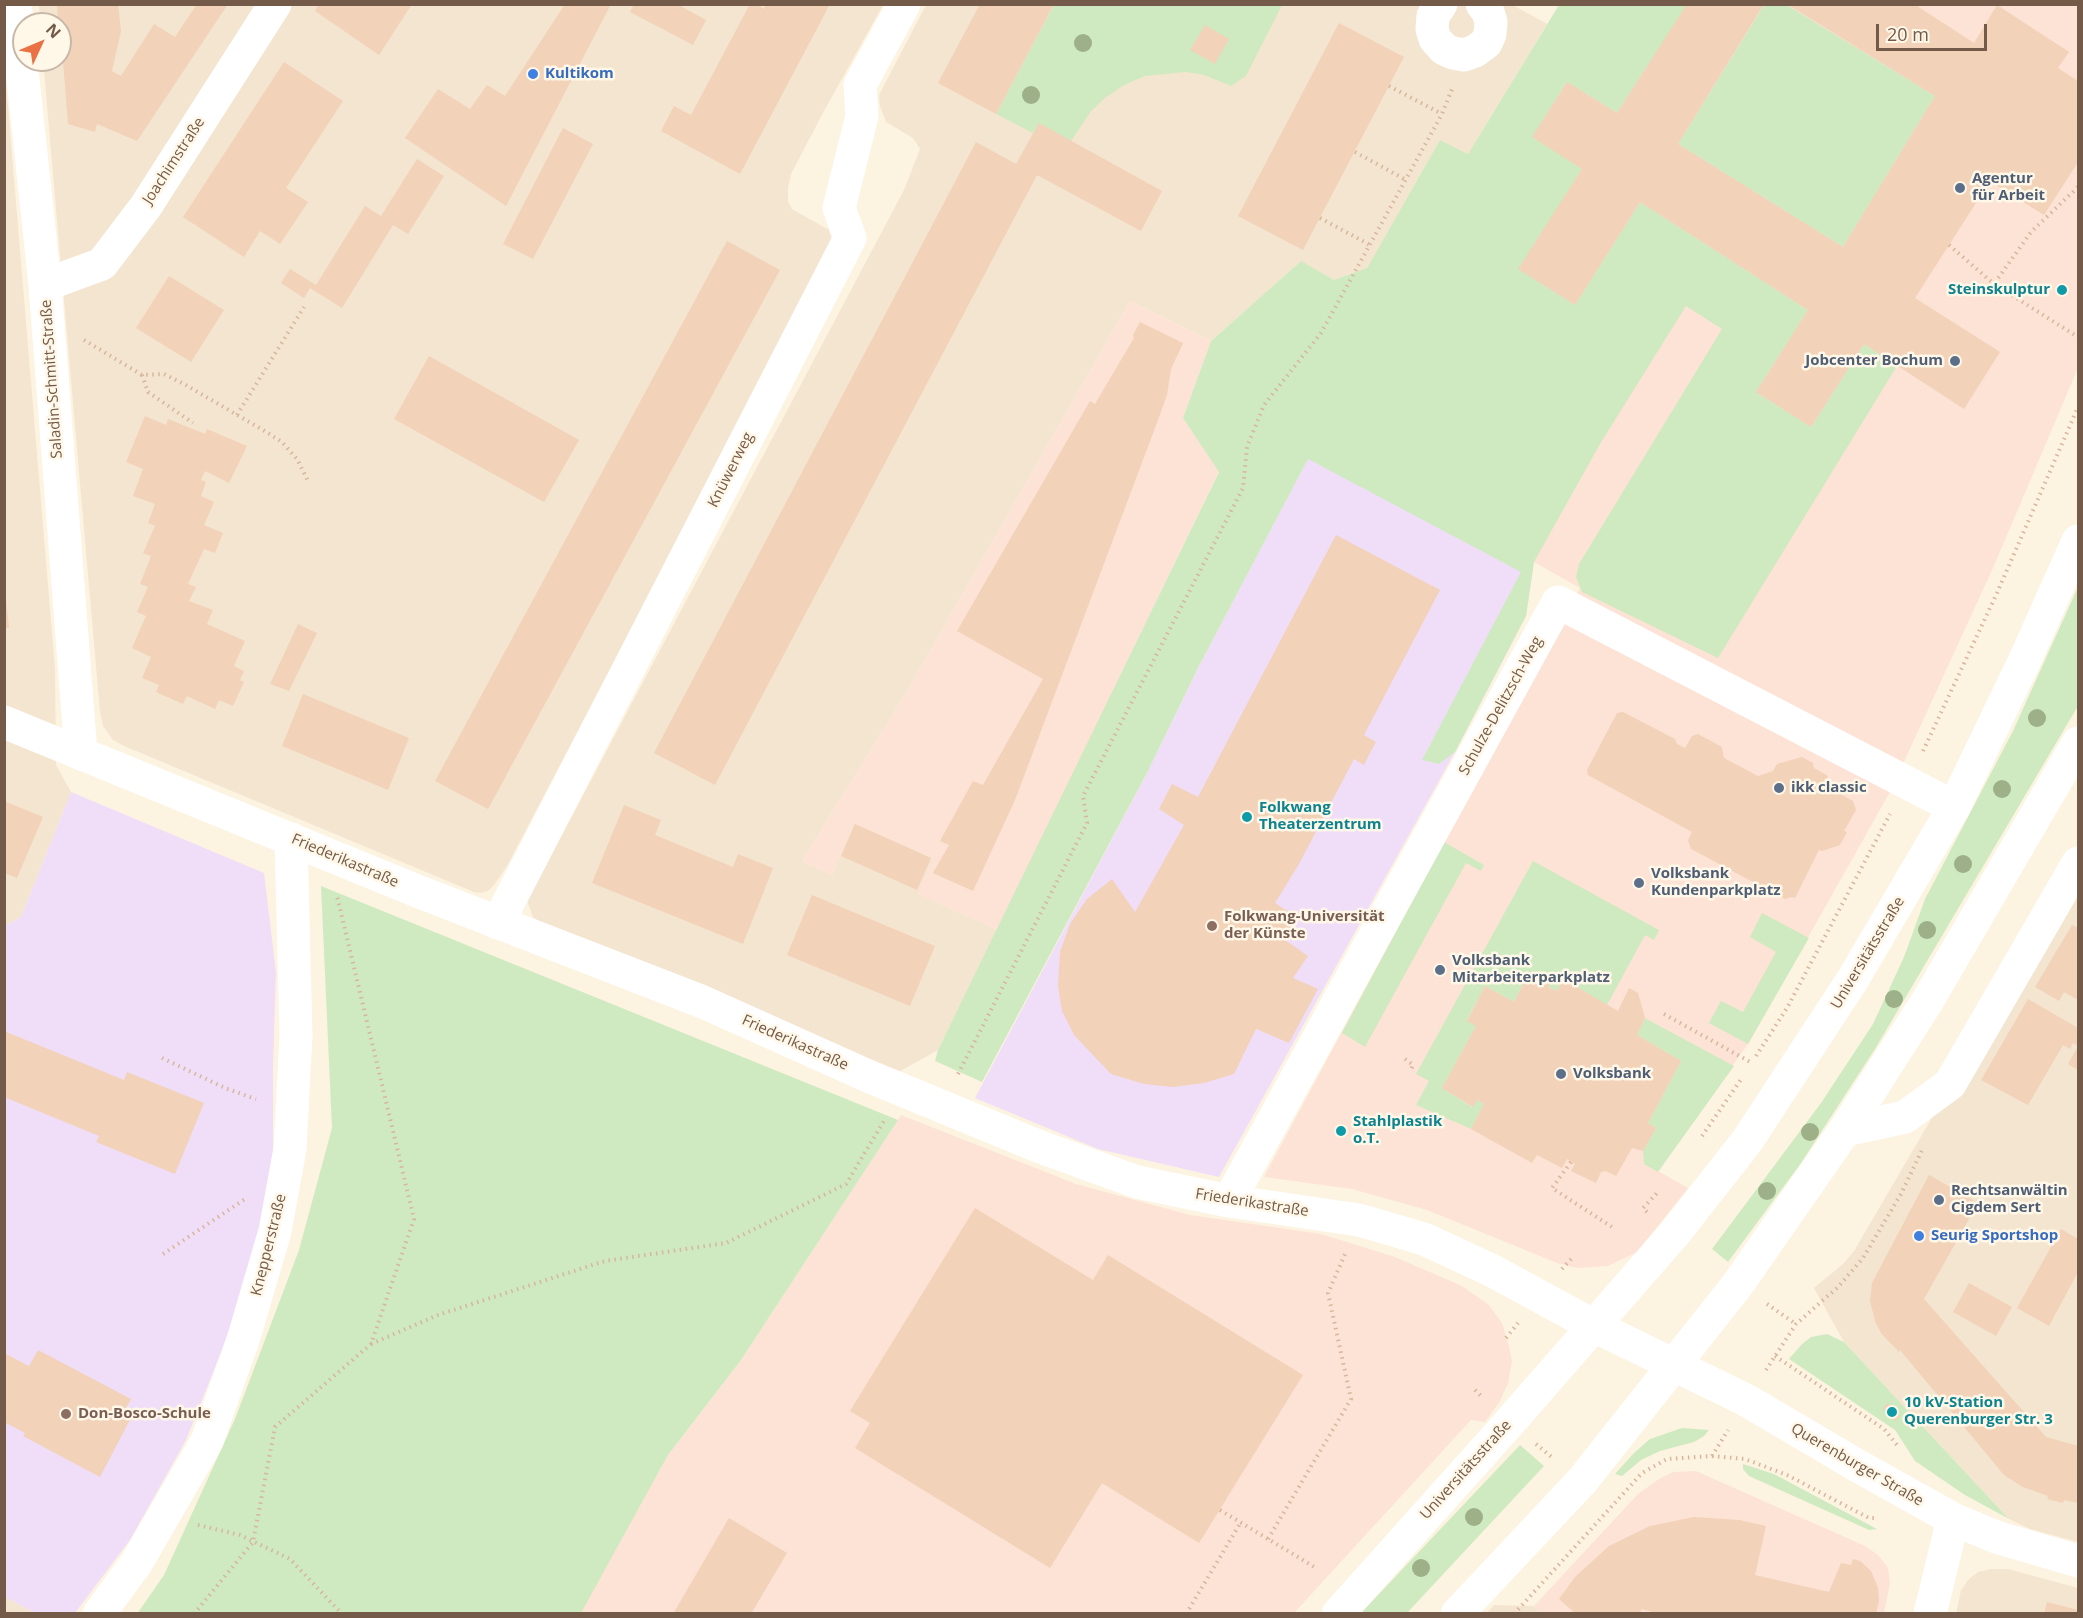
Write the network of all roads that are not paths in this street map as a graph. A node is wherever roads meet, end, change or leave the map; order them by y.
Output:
1 (15, 4) edge
2 (275, 4) edge
3 (904, 4) edge
4 (1441, 4) edge
5 (1482, 4) edge
6 (45, 285) junction
7 (2079, 541) edge
8 (4, 722) edge
9 (2079, 742) edge
10 (81, 754) junction
11 (1954, 807) junction
12 (291, 839) junction
13 (2079, 863) edge
14 (498, 923) junction
15 (1845, 1130) junction
16 (1229, 1201) junction
17 (1594, 1326) junction
18 (1676, 1365) junction
19 (1953, 1519) junction
20 (2079, 1561) edge
21 (99, 1614) edge
22 (1338, 1614) edge
23 (1457, 1614) edge
24 (1930, 1614) edge

1 - 6 street, Saladin-Schmitt-Straße
2 - 6 street, Joachimstraße
3 - 14 street, Knüwerweg
4 - 5 street
6 - 10 street, Saladin-Schmitt-Straße
7 - 11 street, Universitätsstraße
8 - 10 street, Friederikastraße
9 - 15 street
10 - 12 street, Friederikastraße
11 - 16 street, Schulze-Delitzsch-Weg
11 - 17 street, Universitätsstraße
12 - 14 street, Friederikastraße
12 - 21 street, Knepperstraße
13 - 15 street
14 - 16 street, Friederikastraße
15 - 18 street
16 - 17 street, Friederikastraße
17 - 18 street
17 - 22 street, Universitätsstraße
18 - 19 street, Querenburger Straße
18 - 23 street
19 - 20 street, Querenburger Straße
19 - 24 street

